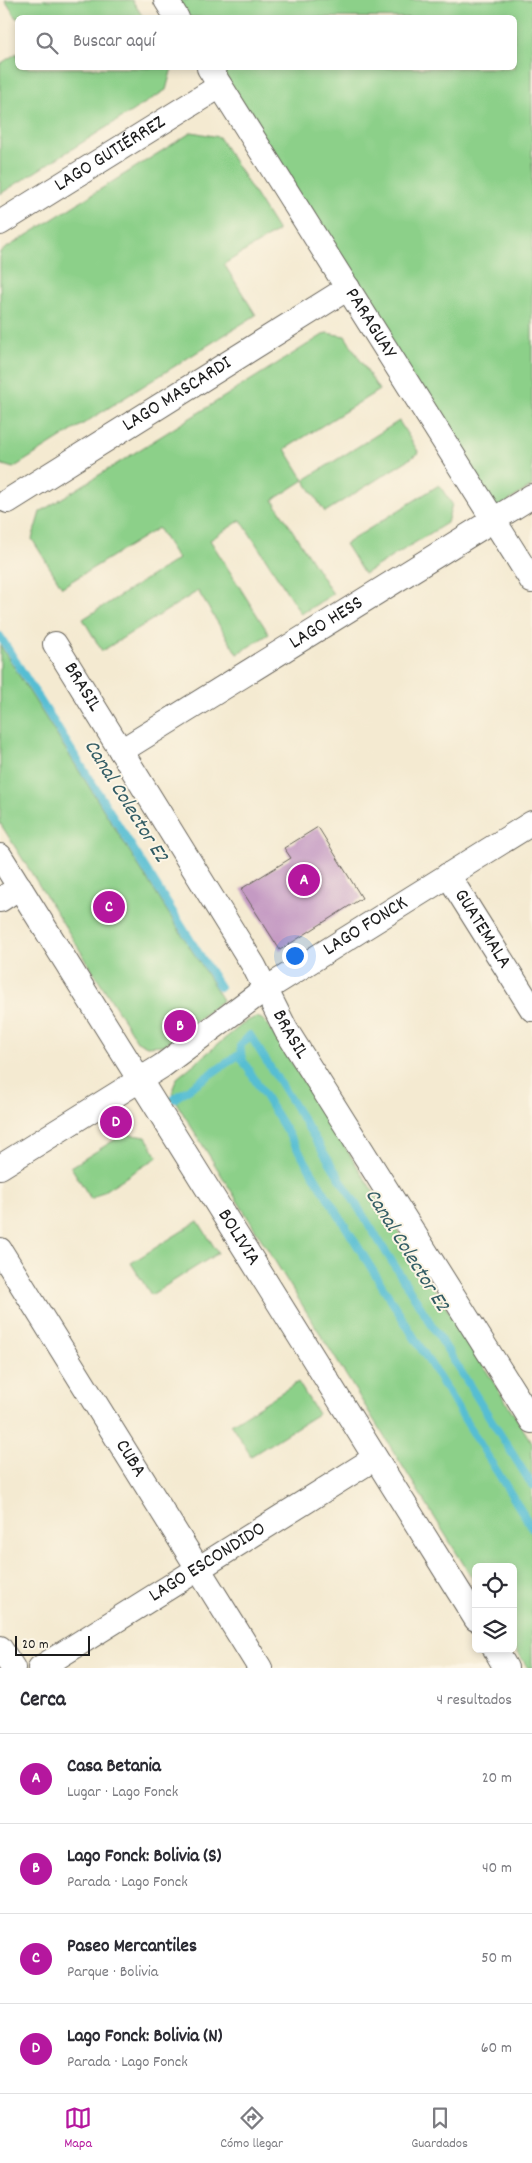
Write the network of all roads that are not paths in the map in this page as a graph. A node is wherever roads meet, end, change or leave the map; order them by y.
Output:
1 (166, 0) edge
2 (175, 15) edge
3 (214, 77) edge
4 (0, 223) edge
5 (348, 288) junction
6 (532, 496) edge
7 (8, 501) dead end
8 (494, 520) junction
9 (532, 581) edge
10 (55, 644) dead end
11 (122, 751) junction
12 (532, 823) edge
13 (0, 856) edge
14 (448, 875) junction
15 (20, 887) junction
16 (0, 900) edge
17 (265, 990) junction
18 (532, 1009) edge
19 (139, 1080) junction
20 (0, 1167) edge
21 (0, 1250) edge
22 (532, 1421) edge
23 (375, 1458) junction
24 (198, 1569) junction
25 (472, 1613) edge
26 (0, 1648) edge
27 (497, 1653) edge
28 (12, 1668) edge
29 (40, 1668) edge
30 (260, 1668) edge
31 (506, 1668) edge

1 - 2 street
3 - 4 street, LAGO GUTIÉRREZ
3 - 5 street, PARAGUAY
5 - 7 street, LAGO MASCARDI
5 - 8 street, PARAGUAY
6 - 8 street, LAGO HESS
8 - 9 street, PARAGUAY
8 - 11 street, LAGO HESS
10 - 11 street, BRASIL
11 - 17 street, BRASIL
12 - 14 street, LAGO FONCK
13 - 15 street, BOLIVIA
14 - 17 street, LAGO FONCK
14 - 18 street, GUATEMALA
15 - 16 street
15 - 19 street, BOLIVIA
17 - 19 street, LAGO FONCK
17 - 22 street, BRASIL
19 - 20 street, LAGO FONCK
19 - 23 street, BOLIVIA
21 - 24 street, CUBA
23 - 24 street, LAGO ESCONDIDO
23 - 25 street, BOLIVIA
24 - 29 street, LAGO ESCONDIDO
24 - 30 street, CUBA
26 - 28 street
27 - 31 street

